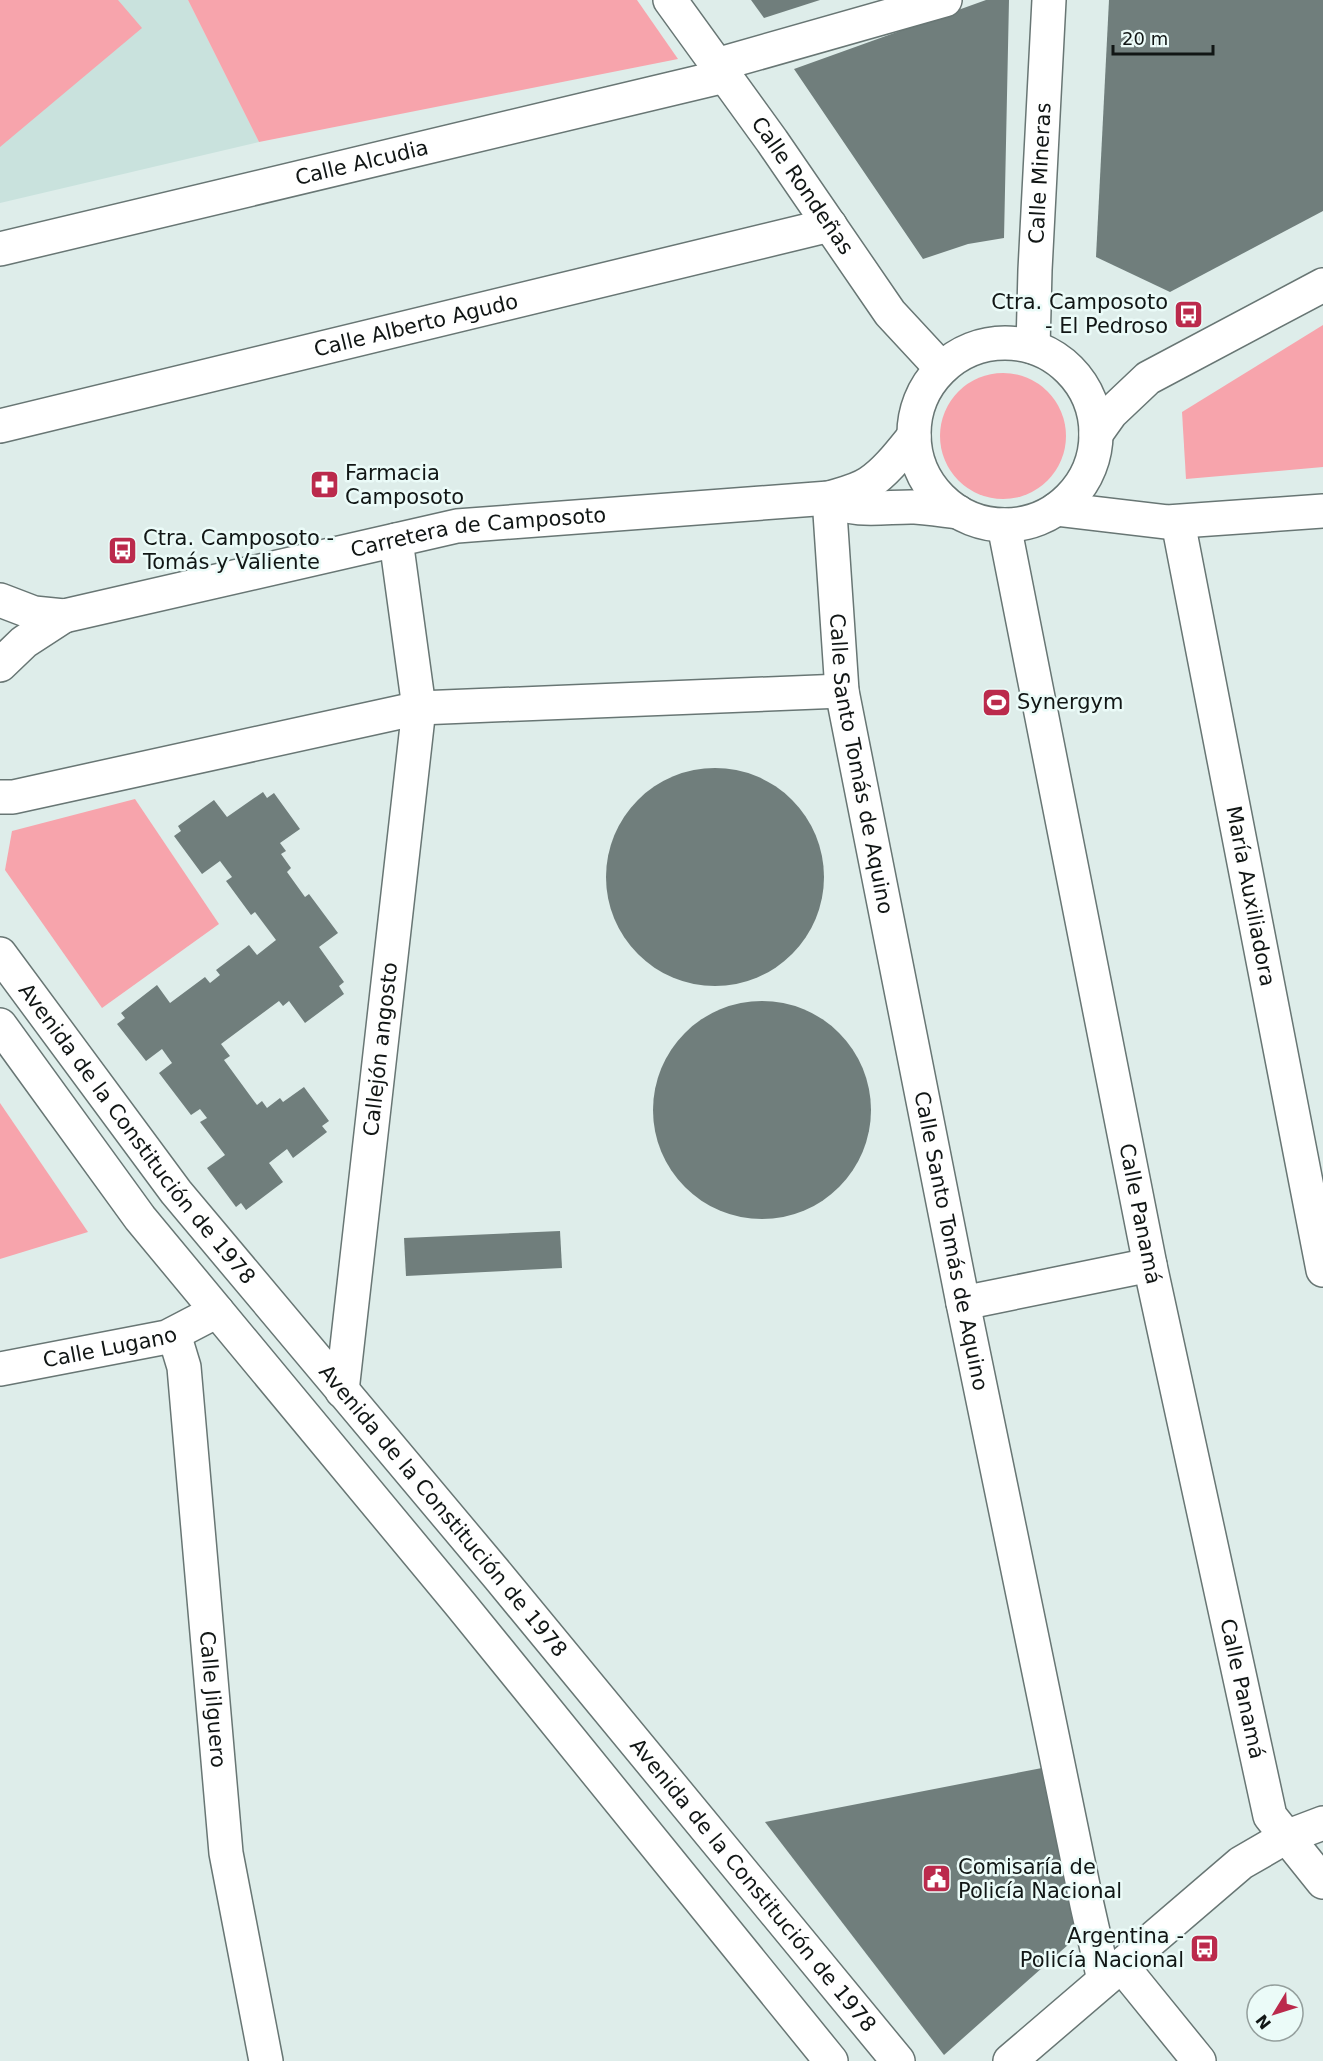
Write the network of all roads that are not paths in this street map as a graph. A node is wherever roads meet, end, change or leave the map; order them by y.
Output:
1 (670, 0) edge
2 (945, 0) edge
3 (1049, 0) edge
4 (720, 70) junction
5 (830, 225) junction
6 (0, 249) edge
7 (1323, 285) edge
8 (1034, 347) junction
9 (941, 368) junction
10 (1148, 378) junction
11 (1077, 379) junction
12 (0, 426) edge
13 (1096, 434) junction
14 (915, 436) junction
15 (829, 498) junction
16 (1057, 509) junction
17 (1323, 511) edge
18 (958, 512) junction
19 (1178, 522) junction
20 (1004, 525) junction
21 (396, 540) junction
22 (0, 600) edge
23 (64, 616) junction
24 (0, 665) edge
25 (842, 692) junction
26 (419, 708) junction
27 (0, 797) edge
28 (0, 954) edge
29 (0, 1025) edge
30 (1150, 1265) junction
31 (1323, 1270) edge
32 (963, 1303) junction
33 (217, 1311) junction
34 (174, 1334) junction
35 (0, 1369) edge
36 (342, 1390) junction
37 (1323, 1823) edge
38 (1286, 1837) junction
39 (1323, 1882) edge
40 (1112, 1972) junction
41 (266, 2061) edge
42 (831, 2061) edge
43 (898, 2061) edge
44 (1010, 2061) edge
45 (1199, 2061) edge

1 - 4 street, Calle Rondeñas
2 - 4 street, Calle Alcudia
3 - 8 street, Calle Mineras
4 - 5 street, Calle Rondeñas
4 - 6 street, Calle Alcudia
5 - 9 street, Calle Rondeñas
5 - 12 street, Calle Alberto Agudo
7 - 10 street
8 - 9 street
8 - 11 street
9 - 14 street
10 - 11 street
10 - 13 street
11 - 13 street
13 - 16 street
14 - 15 street, Carretera de Camposoto
14 - 18 street
15 - 18 street, Carretera de Camposoto
15 - 21 street, Carretera de Camposoto
15 - 25 street, Calle Santo Tomás de Aquino
16 - 19 street
16 - 20 street
17 - 19 street
18 - 20 street
19 - 31 street, María Auxiliadora
20 - 30 street, Calle Panamá
21 - 23 street, Carretera de Camposoto
21 - 26 street, Callejón angosto
22 - 23 street, Carretera de Camposoto
23 - 24 street, Carretera de Camposoto
25 - 26 street
25 - 32 street, Calle Santo Tomás de Aquino
26 - 27 street
26 - 36 street, Callejón angosto
28 - 36 street, Avenida de la Constitución de 1978
29 - 33 street, Avenida de la Constitución de 1978
30 - 32 street
30 - 38 street, Calle Panamá
32 - 40 street, Calle Santo Tomás de Aquino
33 - 34 street, Calle Lugano
33 - 42 street, Avenida de la Constitución de 1978
34 - 35 street, Calle Lugano
34 - 41 street, Calle Jilguero
36 - 43 street, Avenida de la Constitución de 1978
37 - 38 street
38 - 39 street, Calle Panamá
38 - 40 street
40 - 44 street
40 - 45 street

